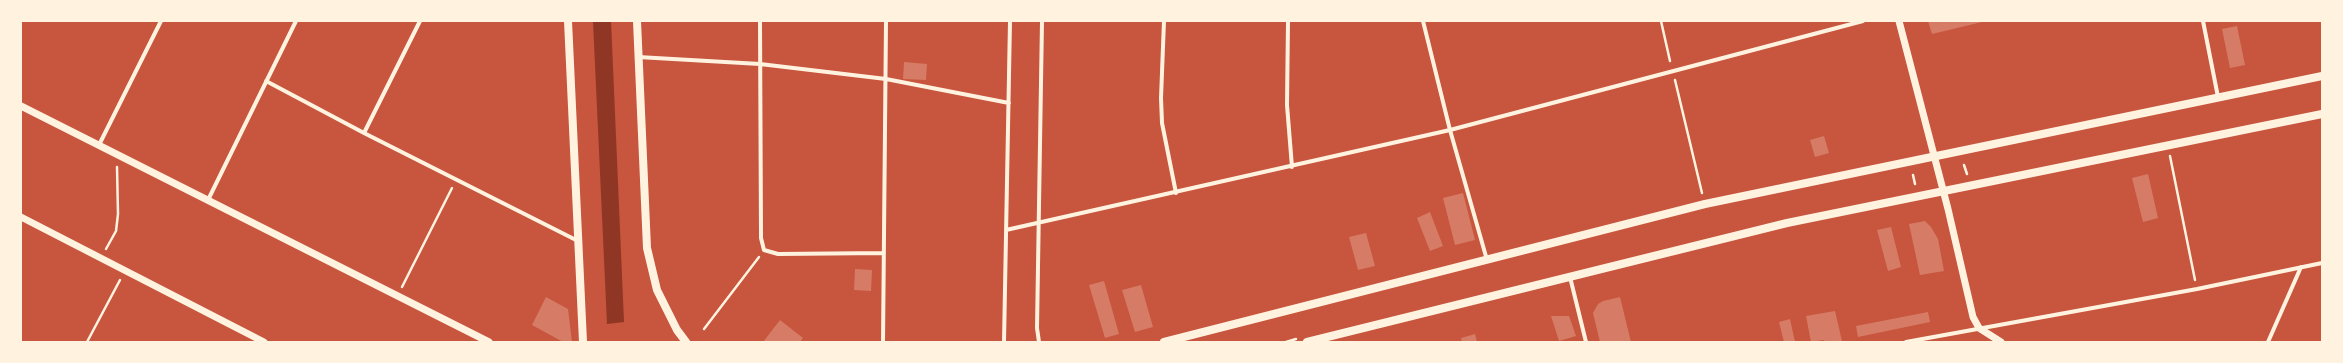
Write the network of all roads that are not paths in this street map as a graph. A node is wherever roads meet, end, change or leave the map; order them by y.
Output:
1 (161, 21) edge
2 (296, 21) edge
3 (420, 21) edge
4 (568, 21) edge
5 (637, 21) edge
6 (760, 21) edge
7 (886, 21) edge
8 (1010, 21) edge
9 (1042, 21) edge
10 (1164, 21) edge
11 (1288, 21) edge
12 (1423, 21) edge
13 (1863, 21) edge
14 (1899, 21) edge
15 (2203, 21) edge
16 (637, 57) junction
17 (760, 64) junction
18 (2322, 76) edge
19 (886, 79) junction
20 (266, 81) junction
21 (2218, 97) junction
22 (1009, 103) junction
23 (21, 106) edge
24 (2322, 114) edge
25 (1450, 130) junction
26 (364, 133) junction
27 (99, 145) junction
28 (1934, 155) junction
29 (1292, 167) junction
30 (1943, 192) junction
31 (1176, 193) junction
32 (208, 200) junction
33 (21, 217) edge
34 (1038, 224) junction
35 (1006, 230) junction
36 (578, 240) junction
37 (884, 253) junction
38 (1486, 260) junction
39 (2322, 263) edge
40 (2301, 267) junction
41 (1570, 277) junction
42 (1979, 328) junction
43 (264, 342) edge
44 (489, 342) edge
45 (583, 342) edge
46 (686, 342) edge
47 (882, 342) edge
48 (1004, 342) edge
49 (1039, 342) edge
50 (1164, 342) edge
51 (1307, 342) edge
52 (1586, 342) edge
53 (1906, 342) edge
54 (2001, 342) edge
55 (2268, 342) edge

1 - 27 street
2 - 20 street
3 - 26 street
4 - 36 main road
5 - 16 main road
6 - 17 street
7 - 19 street
8 - 22 street
9 - 34 street
10 - 31 street
11 - 29 street
12 - 25 street
13 - 25 street
14 - 28 street
15 - 21 street
16 - 17 street
16 - 46 main road
17 - 19 street
17 - 37 street
18 - 21 main road
19 - 22 street
19 - 37 street
20 - 26 street
20 - 32 street
21 - 28 main road
22 - 35 street
23 - 27 street
24 - 30 main road
25 - 29 street
25 - 38 street
26 - 36 street
27 - 32 street
28 - 30 street
28 - 38 main road
29 - 31 street
30 - 41 main road
30 - 42 street
31 - 34 street
32 - 44 street
33 - 43 street
34 - 35 street
34 - 49 street
35 - 48 street
36 - 45 main road
37 - 47 street
38 - 50 main road
39 - 40 street
40 - 42 street
40 - 55 street
41 - 51 main road
41 - 52 street
42 - 53 street
42 - 54 street

